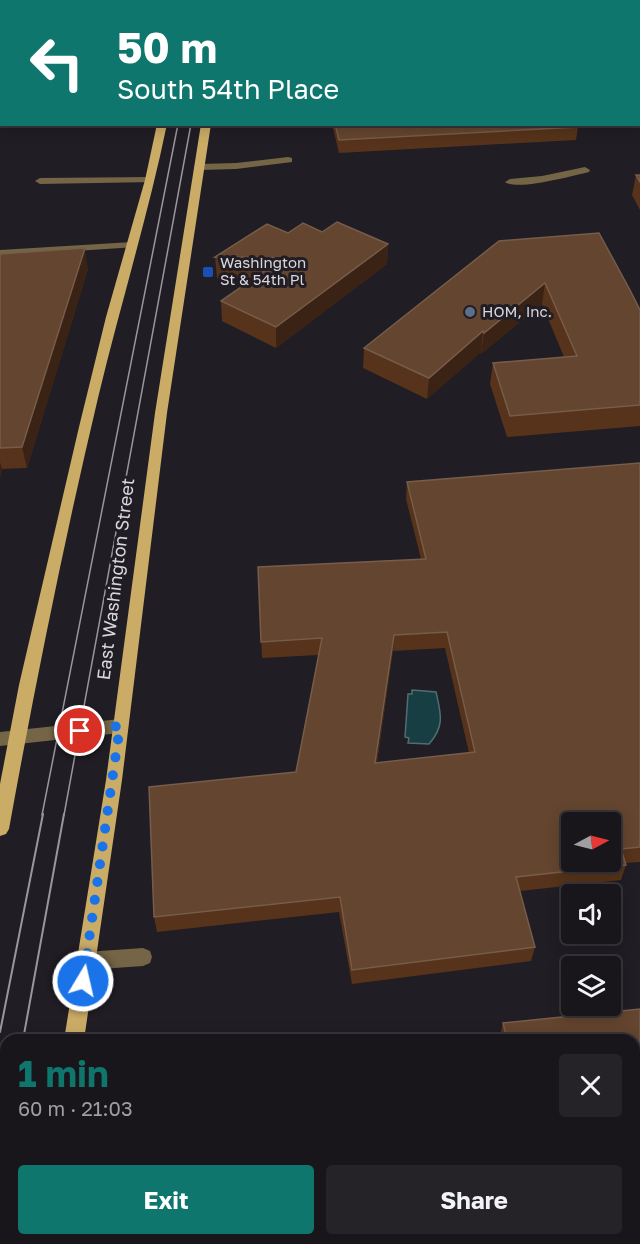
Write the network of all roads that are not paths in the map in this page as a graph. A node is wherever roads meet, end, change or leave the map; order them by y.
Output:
1 (162, 126) edge
2 (206, 126) edge
3 (288, 160) dead end
4 (200, 166) junction
5 (585, 170) dead end
6 (150, 180) junction
7 (40, 181) dead end
8 (510, 182) dead end
9 (132, 245) junction
10 (0, 253) edge
11 (120, 726) junction
12 (17, 738) junction
13 (0, 740) edge
14 (0, 829) edge
15 (143, 957) dead end
16 (86, 961) junction
17 (75, 1034) edge

1 - 6 main road
2 - 4 main road, East Washington Street
3 - 4 street
4 - 11 main road, East Washington Street
5 - 8 street
6 - 7 street
6 - 9 main road
9 - 10 street
9 - 12 main road
11 - 12 street
11 - 16 main road, East Washington Street
12 - 13 street
12 - 14 main road
15 - 16 street
16 - 17 main road, East Washington Street

